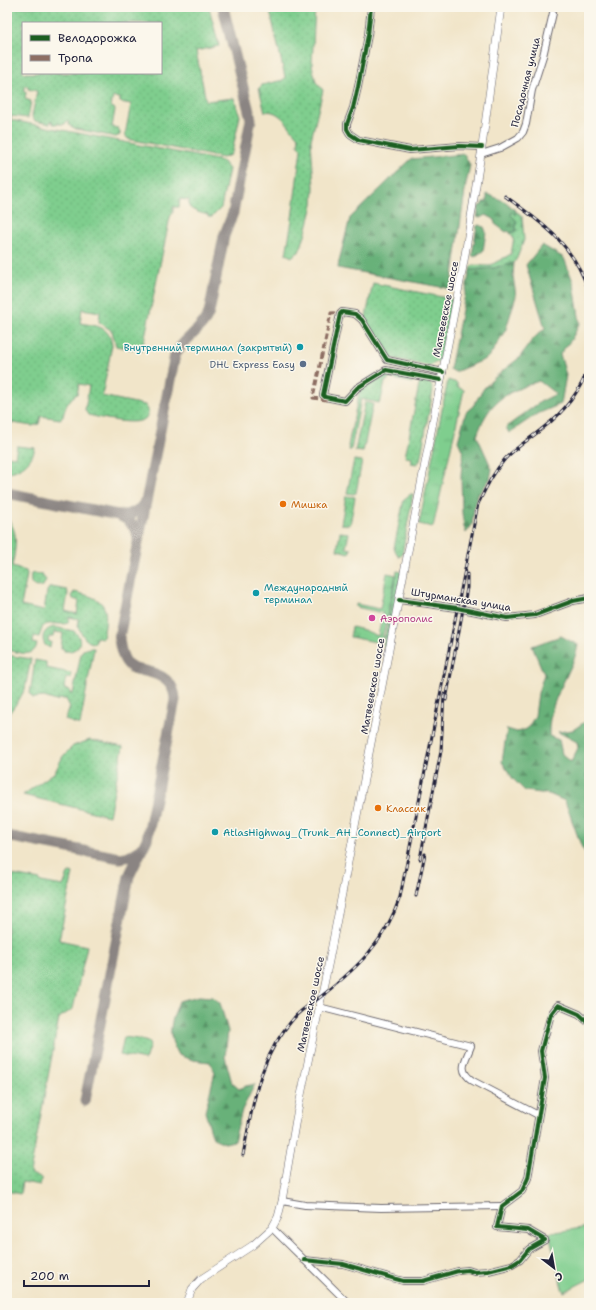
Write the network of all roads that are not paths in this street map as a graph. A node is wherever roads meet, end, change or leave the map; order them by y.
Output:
1 (371, 7) edge
2 (501, 7) edge
3 (553, 13) dead end
4 (481, 150) junction
5 (443, 372) junction
6 (441, 380) junction
7 (589, 598) edge
8 (399, 600) junction
9 (319, 1007) junction
10 (589, 1023) edge
11 (538, 1115) junction
12 (282, 1201) junction
13 (502, 1206) junction
14 (272, 1228) junction
15 (304, 1260) junction
16 (187, 1303) edge
17 (348, 1303) edge

1 - 4 street
2 - 4 main road, Матвеевское шоссе
3 - 4 street, Посадочная улица
4 - 5 main road, Матвеевское шоссе
5 - 6 main road, Матвеевское шоссе
5 - 6 street
6 - 8 main road, Матвеевское шоссе
7 - 8 street, Штурманская улица
8 - 9 main road, Матвеевское шоссе
9 - 11 street
9 - 12 main road, Матвеевское шоссе
10 - 11 street
11 - 13 street
12 - 13 street
12 - 14 main road, Матвеевское шоссе
13 - 15 street
14 - 15 street
14 - 16 main road, Матвеевское шоссе
15 - 17 street

